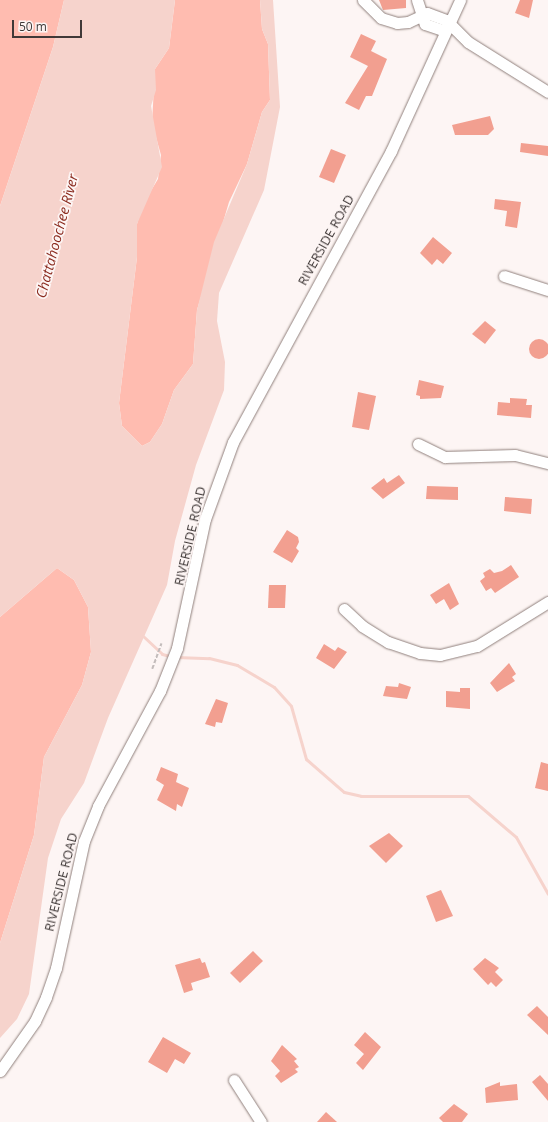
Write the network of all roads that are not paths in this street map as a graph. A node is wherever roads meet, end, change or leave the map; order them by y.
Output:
1 (363, 0) edge
2 (417, 0) edge
3 (460, 0) edge
4 (421, 16) junction
5 (450, 26) junction
6 (548, 92) edge
7 (504, 276) dead end
8 (548, 290) edge
9 (418, 444) dead end
10 (548, 463) edge
11 (548, 602) edge
12 (344, 609) dead end
13 (0, 1071) edge
14 (234, 1080) dead end
15 (261, 1122) edge

1 - 4 street
2 - 4 street
3 - 5 street, RIVERSIDE ROAD
4 - 5 street
5 - 6 street
5 - 13 street, RIVERSIDE ROAD
7 - 8 street
9 - 10 street
11 - 12 street
14 - 15 street

